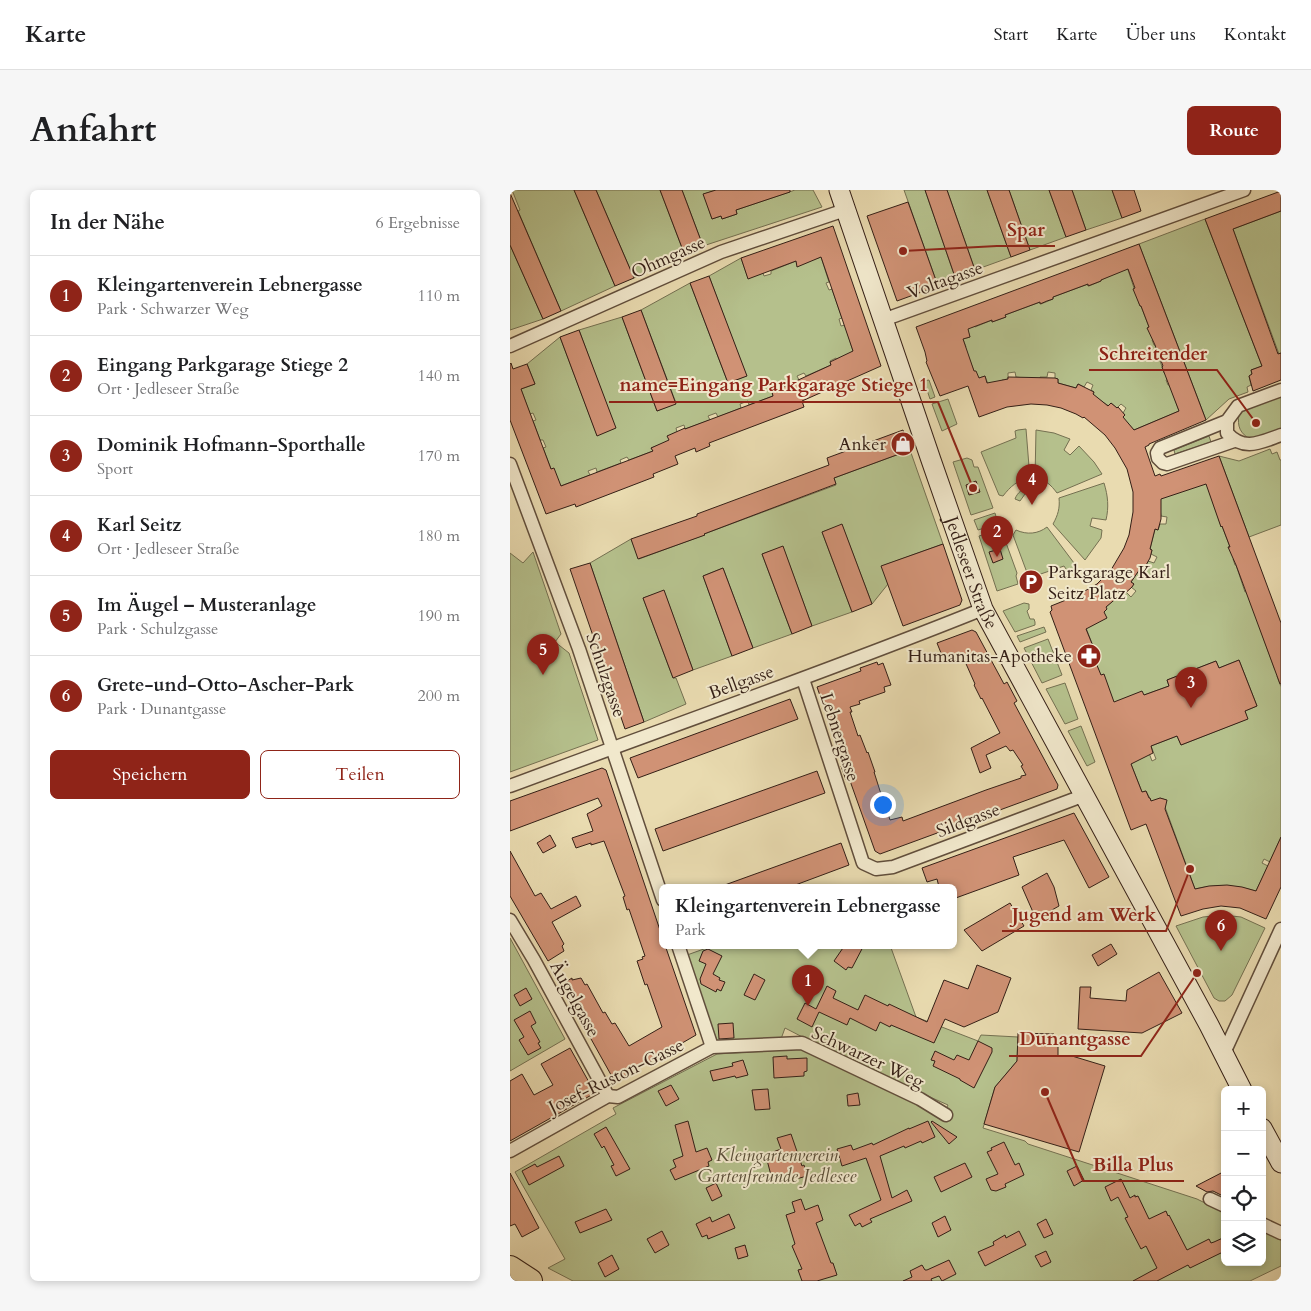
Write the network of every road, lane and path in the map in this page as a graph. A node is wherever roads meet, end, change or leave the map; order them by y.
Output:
1 (839, 190) edge
2 (1244, 190) edge
3 (845, 210) junction
4 (883, 320) junction
5 (510, 346) edge
6 (1281, 390) edge
7 (1227, 421) junction
8 (1281, 435) edge
9 (1234, 441) junction
10 (510, 464) edge
11 (983, 608) junction
12 (803, 679) junction
13 (612, 748) junction
14 (510, 786) edge
15 (1085, 795) junction
16 (862, 863) joint
17 (659, 888) edge
18 (510, 920) edge
19 (1281, 929) edge
20 (679, 949) edge
21 (712, 1047) junction
22 (1224, 1053) junction
23 (1240, 1086) edge
24 (608, 1096) junction
25 (946, 1115) dead end
26 (1264, 1131) edge
27 (510, 1151) edge
28 (1281, 1163) edge
29 (1210, 1199) dead end
30 (1221, 1204) edge
31 (1266, 1226) edge
32 (1281, 1233) edge
33 (510, 1268) edge
34 (530, 1281) edge

1 - 3 street, Jedleseer Straße
2 - 4 street, Voltagasse
3 - 4 street, Jedleseer Straße
3 - 5 street, Ohmgasse
4 - 11 street, Jedleseer Straße
6 - 7 street
7 - 9 street
7 - 9 street
8 - 9 street
10 - 13 street, Schulzgasse
11 - 12 street, Bellgasse
11 - 15 street, Jedleseer Straße
12 - 13 street, Bellgasse
12 - 16 street, Lebnergasse
13 - 14 street, Bellgasse
13 - 17 street, Schulzgasse
15 - 16 street, Sildgasse
15 - 22 street, Jedleseer Straße
18 - 24 street, Äugelgasse
19 - 22 street
20 - 21 street
21 - 24 street, Josef-Ruston-Gasse
21 - 25 street, Schwarzer Weg
22 - 23 street, Jedleseer Straße
24 - 27 street, Josef-Ruston-Gasse
26 - 28 street
29 - 30 street
31 - 32 street
33 - 34 highway

